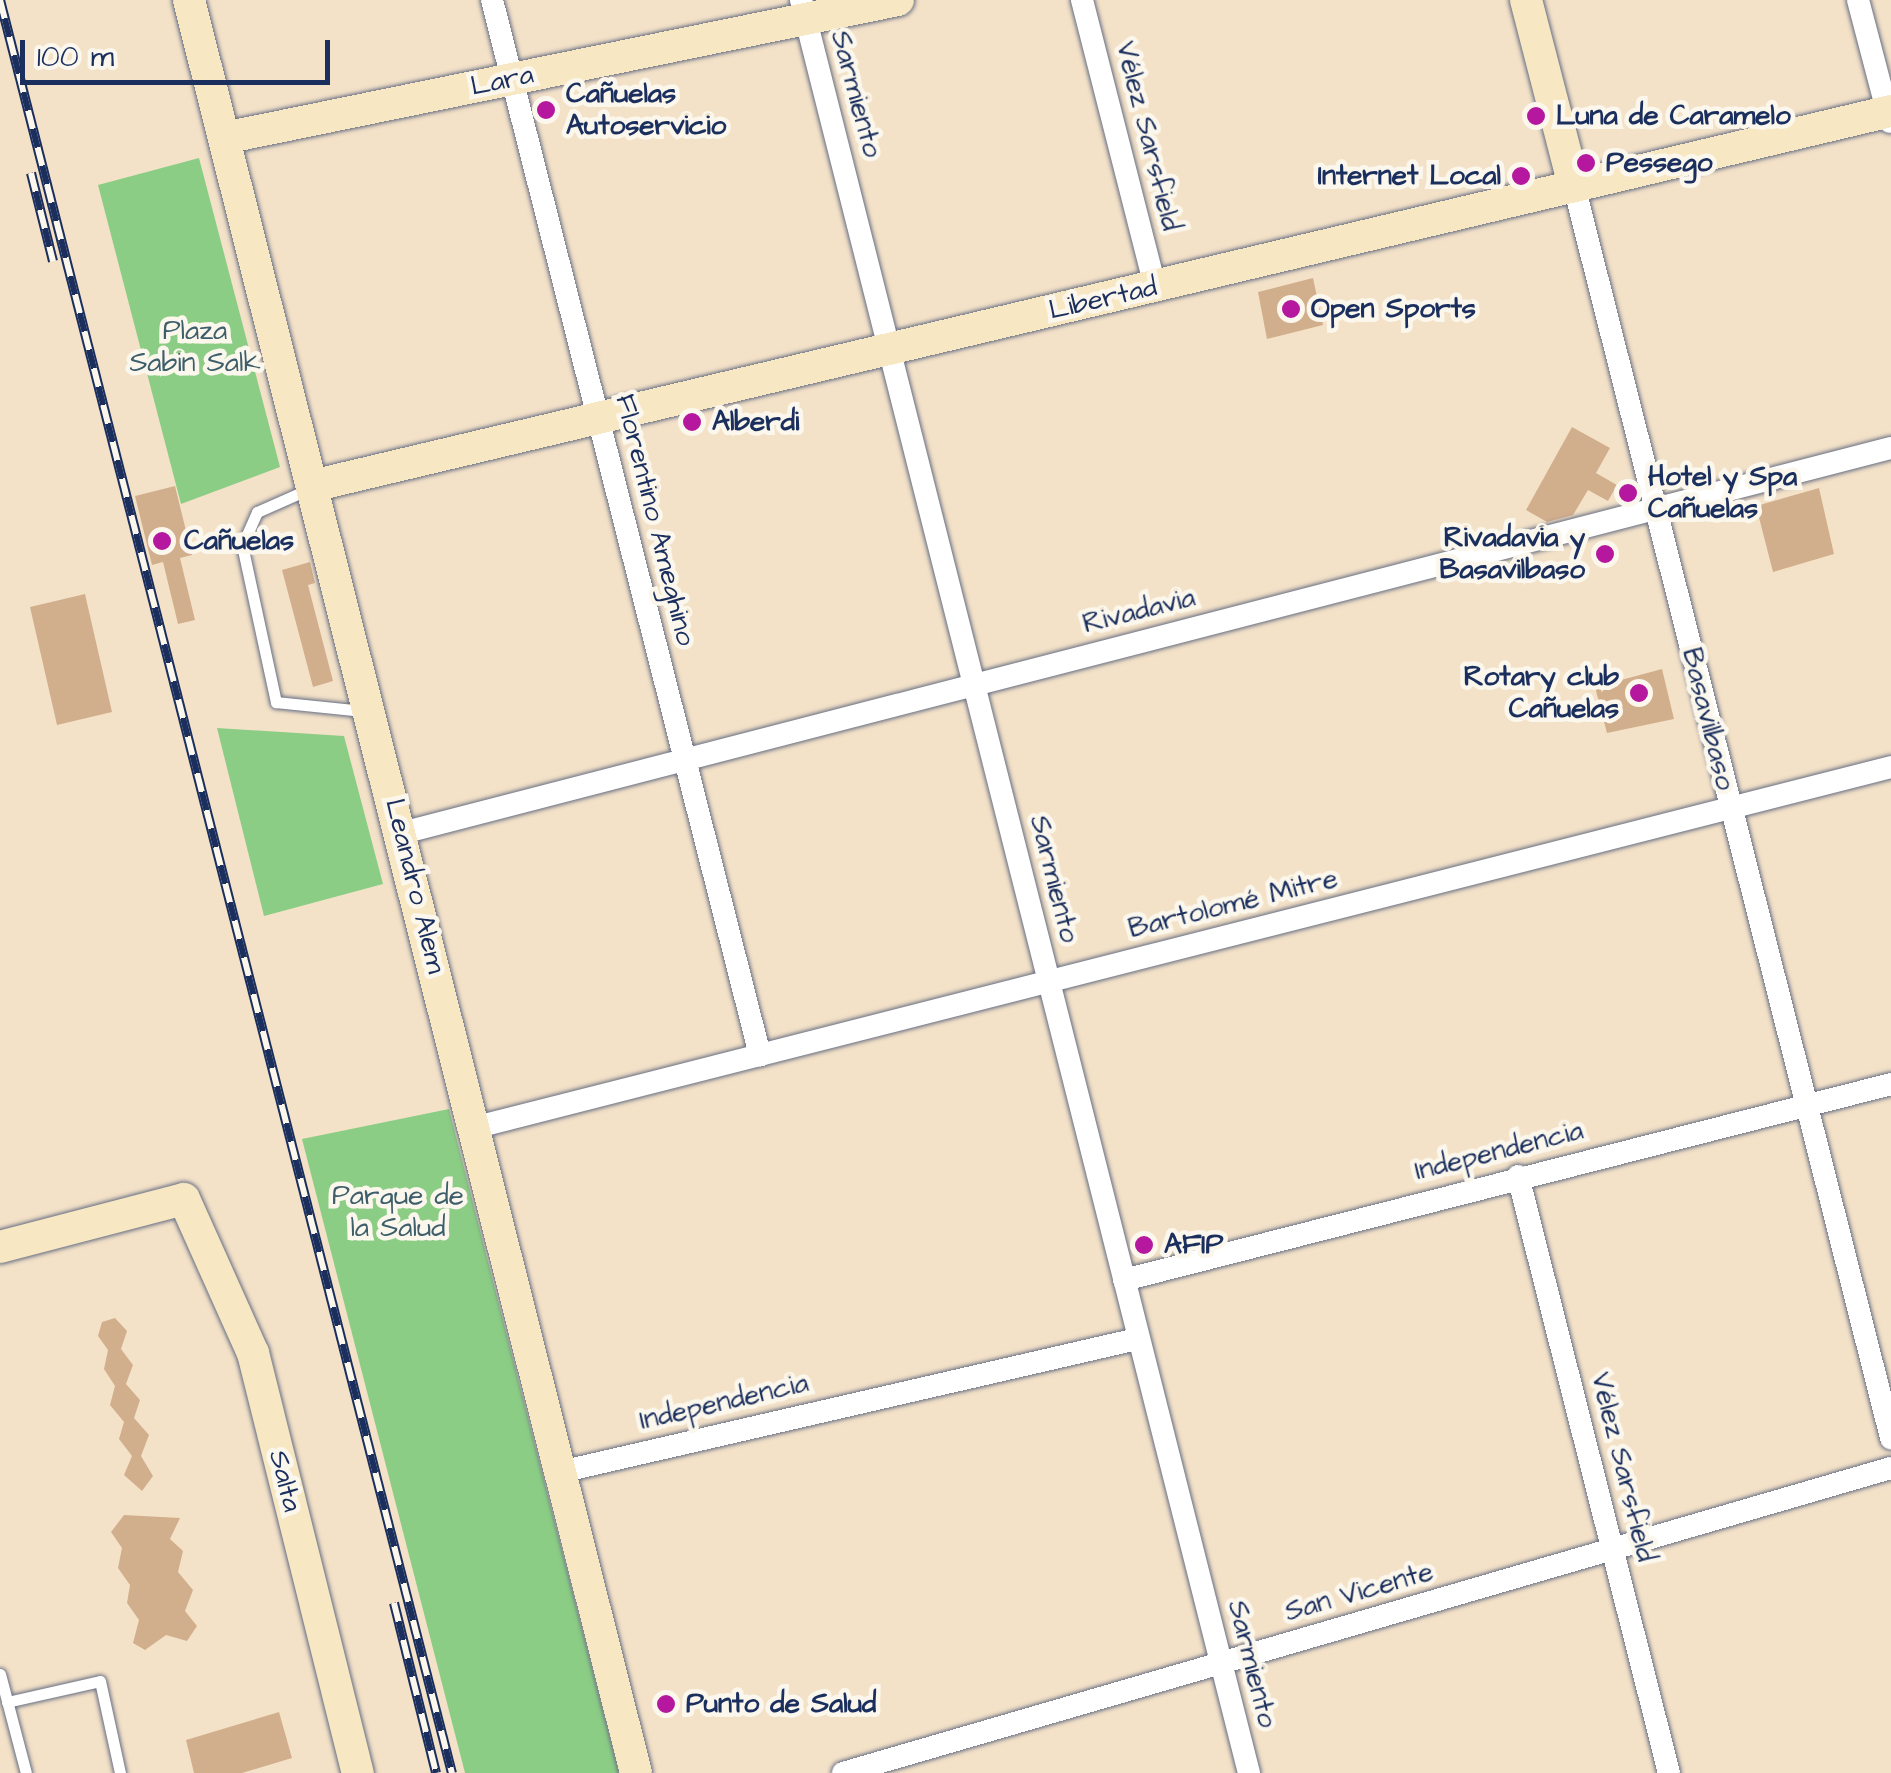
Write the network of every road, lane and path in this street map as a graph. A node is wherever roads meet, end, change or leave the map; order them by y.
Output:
1 (189, 0) edge
2 (492, 0) edge
3 (898, 0) edge
4 (1082, 0) edge
5 (1526, 0) edge
6 (1858, 0) edge
7 (803, 10) edge
8 (512, 79) junction
9 (1890, 116) edge
10 (224, 138) junction
11 (1574, 186) junction
12 (1155, 287) junction
13 (891, 349) junction
14 (599, 418) junction
15 (1891, 448) edge
16 (316, 486) junction
17 (1655, 509) junction
18 (974, 685) junction
19 (372, 712) junction
20 (685, 760) junction
21 (1891, 767) edge
22 (1731, 808) junction
23 (402, 832) junction
24 (1049, 982) junction
25 (760, 1055) junction
26 (1891, 1084) edge
27 (1806, 1106) junction
28 (473, 1128) junction
29 (1518, 1176) junction
30 (0, 1246) edge
31 (1124, 1280) junction
32 (1136, 1339) junction
33 (1890, 1431) edge
34 (1891, 1468) edge
35 (560, 1472) junction
36 (1612, 1549) junction
37 (1221, 1663) junction
38 (0, 1674) edge
39 (7, 1702) junction
40 (26, 1773) edge
41 (120, 1773) edge
42 (358, 1773) edge
43 (636, 1773) edge
44 (843, 1773) edge
45 (1250, 1773) edge
46 (1669, 1773) edge

1 - 10 street, Leandro Alem
2 - 8 street, Florentino Ameghino
3 - 7 street, Lara
4 - 12 street, Vélez Sarsfield
5 - 11 street, Basavilbaso
6 - 9 street
7 - 8 street, Lara
7 - 13 street, Sarmiento
8 - 10 street, Lara
8 - 14 street, Florentino Ameghino
9 - 11 street, Libertad
10 - 16 street, Leandro Alem
11 - 12 street, Libertad
11 - 17 street, Basavilbaso
12 - 13 street, Libertad
13 - 14 street, Libertad
13 - 18 street, Sarmiento
14 - 16 street, Libertad
14 - 20 street, Florentino Ameghino
15 - 17 street, Rivadavia
16 - 19 street, Leandro Alem
16 - 19 lane
17 - 18 street, Rivadavia
17 - 22 street, Basavilbaso
18 - 20 street, Rivadavia
18 - 24 street, Sarmiento
19 - 23 street, Leandro Alem
20 - 23 street, Rivadavia
20 - 25 street, Florentino Ameghino
21 - 22 street, Bartolomé Mitre
22 - 24 street, Bartolomé Mitre
22 - 27 street, Basavilbaso
23 - 28 street, Leandro Alem
24 - 25 street, Bartolomé Mitre
24 - 31 street, Sarmiento
25 - 28 street, Bartolomé Mitre
26 - 27 street, Independencia
27 - 29 street, Independencia
27 - 33 street, Basavilbaso
28 - 35 street, Leandro Alem
29 - 31 street, Independencia
29 - 36 street, Vélez Sarsfield
30 - 42 street, Salta
31 - 32 street, Sarmiento
32 - 35 street, Independencia
32 - 37 street, Sarmiento
34 - 36 street, San Vicente
35 - 43 street, Leandro Alem
36 - 37 street, San Vicente
36 - 46 street, Vélez Sarsfield
37 - 44 street, San Vicente
37 - 45 street, Sarmiento
38 - 39 lane
39 - 40 lane
39 - 41 lane

